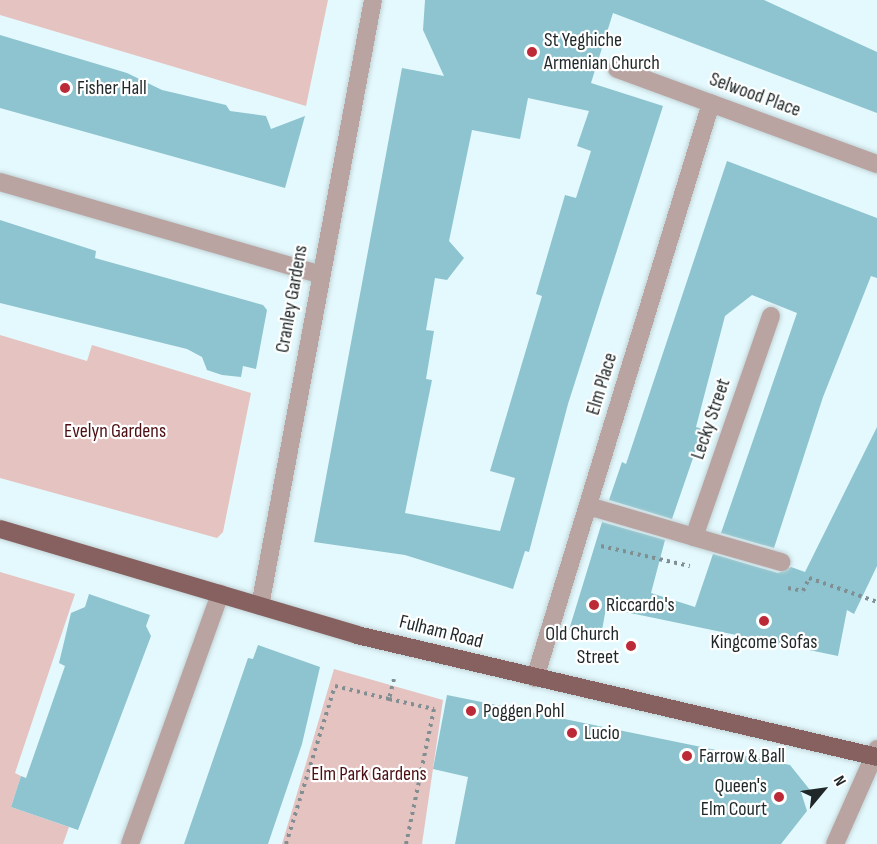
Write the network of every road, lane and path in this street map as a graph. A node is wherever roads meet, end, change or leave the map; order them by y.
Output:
1 (373, 0) edge
2 (617, 69) dead end
3 (711, 104) junction
4 (877, 164) edge
5 (0, 182) edge
6 (319, 274) junction
7 (771, 316) dead end
8 (588, 506) junction
9 (0, 529) edge
10 (694, 537) junction
11 (782, 562) dead end
12 (803, 591) dead end
13 (220, 594) junction
14 (877, 602) edge
15 (260, 606) junction
16 (535, 678) junction
17 (394, 679) dead end
18 (388, 699) junction
19 (876, 754) edge
20 (130, 844) edge
21 (286, 844) edge
22 (406, 844) edge
23 (835, 844) edge

1 - 6 street, Cranley Gardens
2 - 3 street, Selwood Place
3 - 4 street, Selwood Place
3 - 8 street, Elm Place
5 - 6 street
6 - 15 street, Cranley Gardens
7 - 10 street, Lecky Street
8 - 10 street
8 - 16 street, Elm Place
9 - 13 main road, Fulham Road
10 - 11 street
12 - 14 path
13 - 15 main road, Fulham Road
13 - 20 street
15 - 16 main road, Fulham Road
16 - 19 main road, Fulham Road
17 - 18 path
18 - 21 path
18 - 22 path
19 - 23 street

